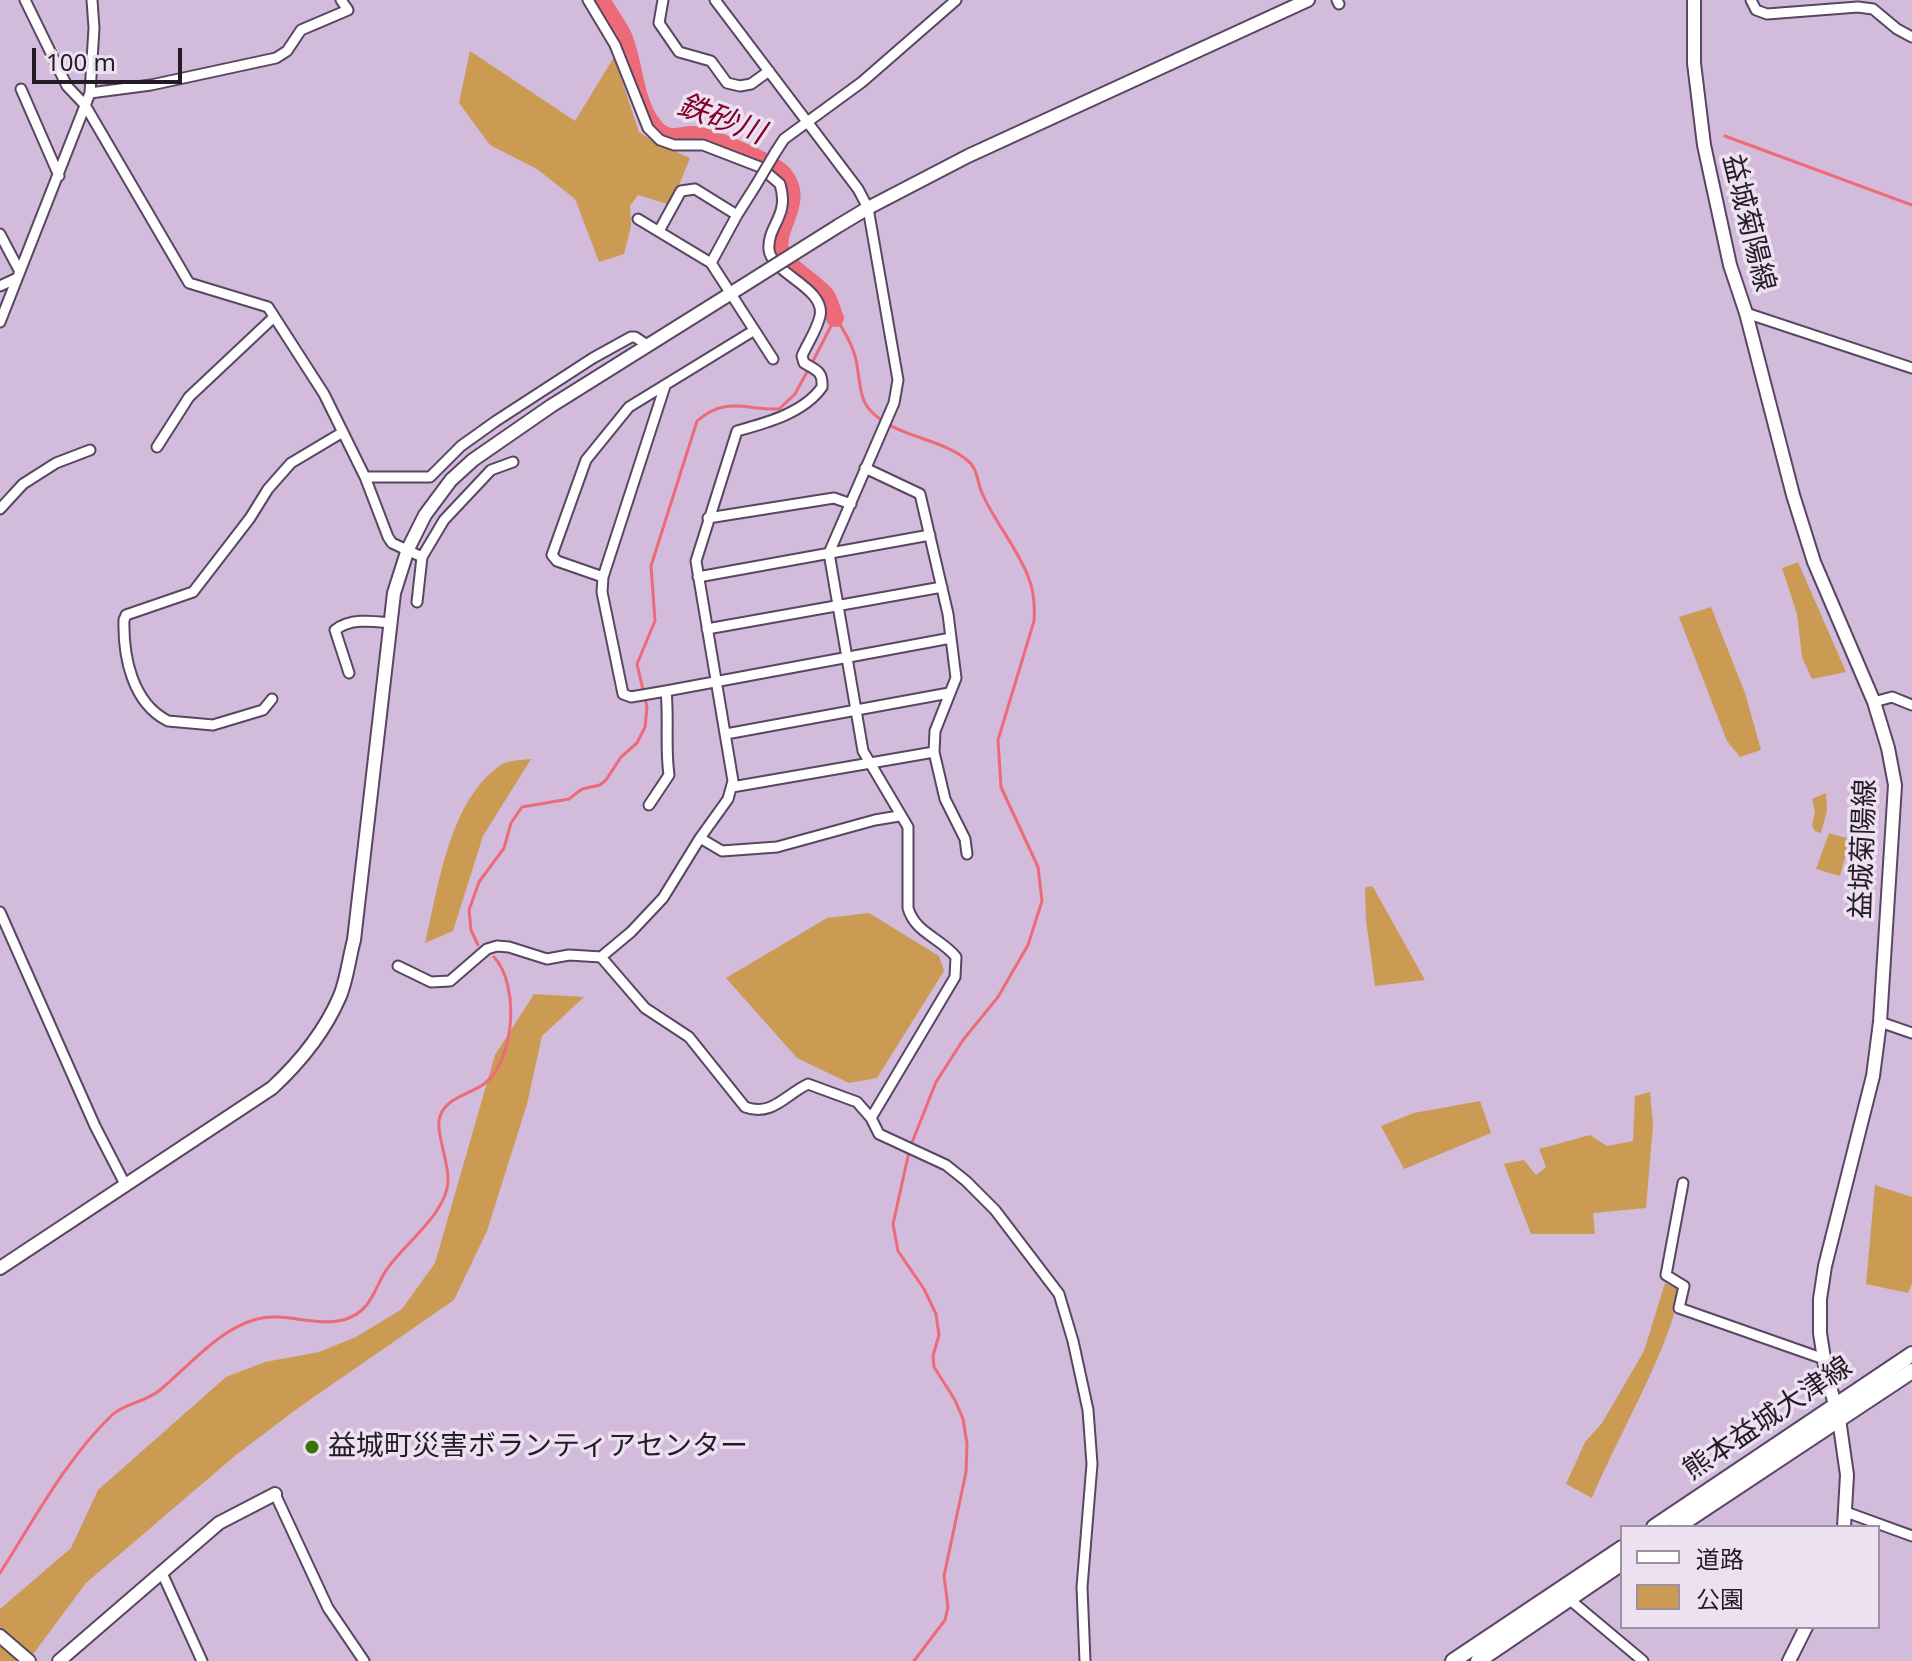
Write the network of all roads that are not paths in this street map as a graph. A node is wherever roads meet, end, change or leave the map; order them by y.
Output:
1 (25, 0) edge
2 (92, 0) edge
3 (341, 0) edge
4 (588, 0) edge
5 (663, 0) edge
6 (715, 0) edge
7 (956, 0) edge
8 (1308, 0) edge
9 (1694, 0) edge
10 (1751, 0) edge
11 (1912, 37) edge
12 (769, 71) junction
13 (21, 89) dead end
14 (90, 93) junction
15 (85, 105) junction
16 (807, 121) junction
17 (59, 176) junction
18 (868, 208) junction
19 (737, 215) junction
20 (638, 219) dead end
21 (659, 231) junction
22 (0, 234) edge
23 (711, 263) junction
24 (17, 275) junction
25 (0, 286) edge
26 (735, 290) junction
27 (1746, 313) junction
28 (274, 317) junction
29 (0, 322) edge
30 (753, 331) junction
31 (647, 345) junction
32 (773, 359) dead end
33 (1912, 368) edge
34 (665, 386) junction
35 (343, 432) junction
36 (157, 447) dead end
37 (90, 450) dead end
38 (513, 462) dead end
39 (865, 468) junction
40 (365, 477) junction
41 (851, 504) junction
42 (0, 509) edge
43 (708, 518) junction
44 (930, 535) junction
45 (408, 549) junction
46 (829, 553) junction
47 (422, 557) junction
48 (603, 577) junction
49 (698, 577) junction
50 (942, 587) junction
51 (417, 602) dead end
52 (838, 605) junction
53 (390, 623) junction
54 (707, 629) junction
55 (951, 638) junction
56 (846, 657) junction
57 (349, 673) dead end
58 (717, 682) junction
59 (662, 692) junction
60 (949, 693) junction
61 (272, 699) dead end
62 (1874, 702) junction
63 (1912, 705) edge
64 (856, 711) junction
65 (726, 734) junction
66 (934, 752) junction
67 (867, 763) junction
68 (732, 787) junction
69 (649, 805) dead end
70 (899, 816) junction
71 (700, 838) junction
72 (967, 854) dead end
73 (0, 912) edge
74 (601, 957) junction
75 (398, 966) dead end
76 (1880, 1022) junction
77 (1912, 1033) edge
78 (871, 1118) junction
79 (1683, 1183) dead end
80 (126, 1186) junction
81 (0, 1268) edge
82 (1912, 1354) edge
83 (1824, 1359) junction
84 (1912, 1371) edge
85 (1837, 1412) junction
86 (275, 1494) joint
87 (1846, 1512) junction
88 (1657, 1525) edge
89 (1680, 1525) edge
90 (1844, 1525) edge
91 (1912, 1536) edge
92 (1620, 1549) edge
93 (1620, 1564) edge
94 (162, 1573) junction
95 (1569, 1599) junction
96 (1805, 1629) edge
97 (0, 1636) edge
98 (29, 1661) edge
99 (59, 1661) edge
100 (202, 1661) edge
101 (364, 1661) edge
102 (1085, 1661) edge
103 (1453, 1661) edge
104 (1478, 1661) edge
105 (1643, 1661) edge
106 (1789, 1661) edge

1 - 15 street
2 - 14 street
3 - 14 street
4 - 43 street
5 - 12 street
6 - 12 street
7 - 16 street
8 - 18 street
9 - 27 street, 益城菊陽線
10 - 11 street
12 - 16 street
13 - 17 street
14 - 15 street
15 - 17 street
15 - 28 street
16 - 18 street
16 - 19 street, bridge
17 - 24 street
18 - 26 street, bridge
18 - 39 street
19 - 21 street
19 - 23 street
20 - 21 street
21 - 23 street
22 - 24 street
23 - 26 street
24 - 25 street
24 - 29 street
26 - 30 street
26 - 31 street
27 - 33 street
27 - 62 street, 益城菊陽線
28 - 35 street
28 - 36 street
30 - 32 street
30 - 34 street
31 - 40 street
31 - 45 street
34 - 48 street
34 - 48 street
35 - 40 street
35 - 61 street
37 - 42 street
38 - 47 street
39 - 41 street
39 - 44 street
40 - 45 street
41 - 43 street
41 - 46 street
43 - 49 street
44 - 46 street
44 - 50 street
45 - 47 street
45 - 53 street
46 - 49 street
46 - 52 street
47 - 51 street
48 - 59 street
49 - 54 street
50 - 52 street
50 - 55 street
52 - 54 street
52 - 56 street
53 - 57 street
53 - 80 street
54 - 58 street
55 - 56 street
55 - 60 street
56 - 58 street
56 - 64 street
58 - 59 street
58 - 65 street
59 - 69 street
60 - 64 street
60 - 66 street
62 - 63 street
62 - 76 street, 益城菊陽線
64 - 65 street
64 - 67 street
65 - 68 street
66 - 67 street
66 - 72 street
67 - 68 street
67 - 70 street
68 - 71 street
70 - 71 street
70 - 78 street
71 - 74 street
73 - 80 street
74 - 75 street
74 - 78 street
76 - 77 street
76 - 83 street, 益城菊陽線
78 - 102 street
79 - 83 street
80 - 81 street
82 - 85 main road, 熊本益城大津線
83 - 85 street, 益城菊陽線
84 - 85 main road, 熊本益城大津線
85 - 87 street, 益城菊陽線
85 - 88 main road, 熊本益城大津線
85 - 89 main road, 熊本益城大津線
86 - 94 street
86 - 101 street
87 - 90 street, 益城菊陽線
87 - 91 street
92 - 103 main road
93 - 95 main road
94 - 99 street
94 - 100 street
95 - 104 main road
95 - 105 street
96 - 106 street
97 - 98 street

